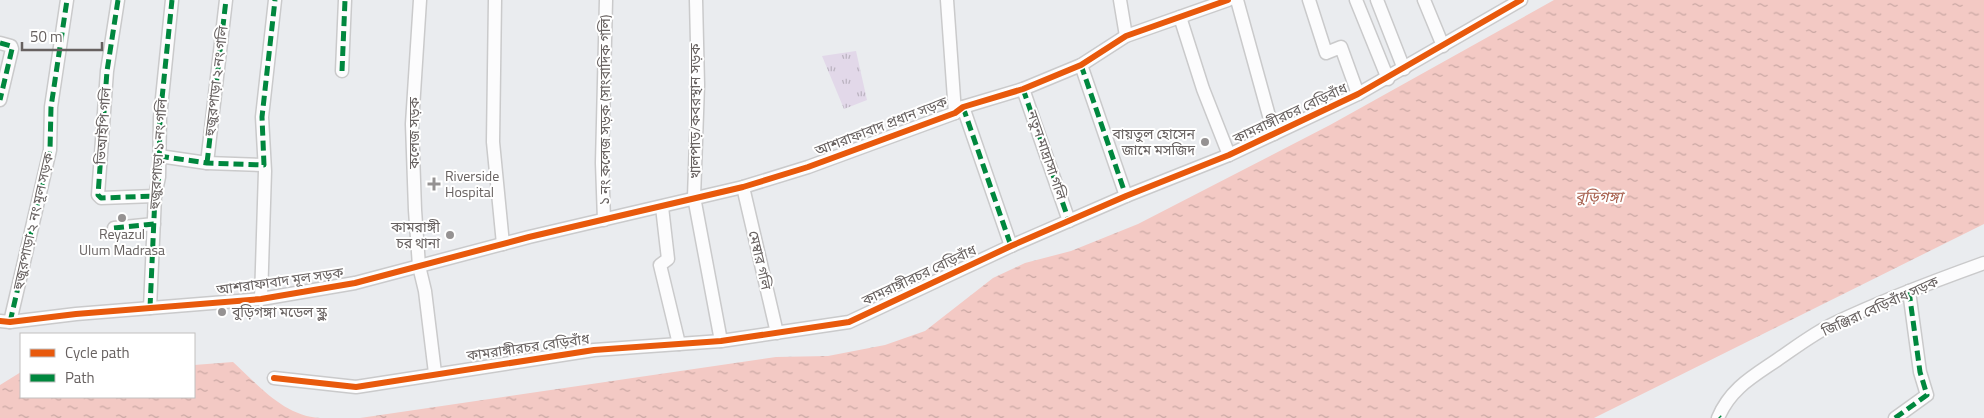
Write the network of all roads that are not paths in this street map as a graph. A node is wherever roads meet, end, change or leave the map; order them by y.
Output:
1 (67, 0) edge
2 (118, 0) edge
3 (172, 0) edge
4 (226, 0) edge
5 (275, 0) edge
6 (345, 0) edge
7 (420, 0) edge
8 (495, 0) edge
9 (606, 0) edge
10 (696, 0) edge
11 (947, 0) edge
12 (1120, 0) edge
13 (1228, 0) edge
14 (1236, 0) edge
15 (1309, 0) edge
16 (1356, 0) edge
17 (1377, 0) edge
18 (1424, 0) edge
19 (1521, 0) edge
20 (1207, 4) edge
21 (1180, 17) junction
22 (1126, 36) junction
23 (5, 44) edge
24 (1443, 46) junction
25 (1081, 65) junction
26 (1404, 69) junction
27 (342, 71) dead end
28 (1388, 79) junction
29 (1023, 89) junction
30 (1358, 94) junction
31 (0, 100) edge
32 (959, 110) junction
33 (1274, 134) junction
34 (1229, 155) junction
35 (159, 156) junction
36 (207, 163) junction
37 (264, 165) junction
38 (743, 187) junction
39 (155, 196) junction
40 (1126, 196) junction
41 (694, 197) junction
42 (662, 207) junction
43 (604, 220) junction
44 (1069, 221) junction
45 (154, 224) junction
46 (114, 228) dead end
47 (529, 237) joint
48 (503, 244) junction
49 (1010, 246) junction
50 (1984, 263) edge
51 (419, 266) junction
52 (1909, 290) junction
53 (262, 299) junction
54 (150, 308) junction
55 (5, 322) edge
56 (777, 332) junction
57 (721, 341) junction
58 (679, 344) junction
59 (435, 374) junction
60 (274, 378) dead end
61 (1908, 414) edge
62 (1719, 418) edge
63 (1895, 418) edge

1 - 55 street, হুজুরপাড়া ২ নং মূল সড়ক
2 - 39 street, ভিআইপি গলি
3 - 35 street, হুজুরপাড়া ১ নং গলি
4 - 36 street, হুজুরপাড়া ২ নং গলি
5 - 37 street
6 - 27 street
7 - 51 street, কলেজ সড়ক
8 - 48 street
9 - 43 street, ১ নং কলেজ সড়ক (সাংবাদিক গলি)
10 - 41 street, খালপাড়/কবরস্থান সড়ক
11 - 32 street
12 - 22 street
13 - 20 street, আশরাফাবাদ প্রধান সড়ক
14 - 33 street
15 - 30 street
16 - 28 street
17 - 26 street
18 - 24 street
19 - 24 street, কামরাঙ্গীরচর বেড়িবাঁধ
20 - 21 street, আশরাফাবাদ প্রধান সড়ক
21 - 22 street, আশরাফাবাদ প্রধান সড়ক
21 - 34 street
22 - 25 street, আশরাফাবাদ প্রধান সড়ক
23 - 31 street
24 - 26 street, কামরাঙ্গীরচর বেড়িবাঁধ
25 - 29 street, আশরাফাবাদ প্রধান সড়ক
25 - 40 street
26 - 28 street, কামরাঙ্গীরচর বেড়িবাঁধ
28 - 30 street, কামরাঙ্গীরচর বেড়িবাঁধ
29 - 32 street, আশরাফাবাদ প্রধান সড়ক
29 - 44 street, নতুন মাদ্রাসা গলি
30 - 33 street, কামরাঙ্গীরচর বেড়িবাঁধ
32 - 38 street, আশরাফাবাদ প্রধান সড়ক
32 - 49 street
33 - 34 street, কামরাঙ্গীরচর বেড়িবাঁধ
34 - 40 street, কামরাঙ্গীরচর বেড়িবাঁধ
35 - 36 street
35 - 39 street, হুজুরপাড়া ১ নং গলি
36 - 37 street
37 - 53 street
38 - 41 street, আশরাফাবাদ প্রধান সড়ক
38 - 56 street, মেম্বার গলি
39 - 45 street, হুজুরপাড়া ১ নং গলি
40 - 44 street, কামরাঙ্গীরচর বেড়িবাঁধ
41 - 42 street, আশরাফাবাদ প্রধান সড়ক
41 - 57 street, খালপাড়/কবরস্থান সড়ক
42 - 43 street, আশরাফাবাদ প্রধান সড়ক
42 - 58 street
43 - 47 street, আশরাফাবাদ প্রধান সড়ক
44 - 49 street, কামরাঙ্গীরচর বেড়িবাঁধ
45 - 46 street
45 - 54 street, হুজুরপাড়া ১ নং গলি
47 - 48 street, আশরাফাবাদ মূল সড়ক
48 - 51 street, আশরাফাবাদ মূল সড়ক
49 - 56 street, কামরাঙ্গীরচর বেড়িবাঁধ
50 - 52 street, জিঞ্জিরা বেড়িবাঁধ সড়ক
51 - 53 street, আশরাফাবাদ মূল সড়ক
51 - 59 street, কলেজ সড়ক
52 - 61 street
52 - 62 street, জিঞ্জিরা বেড়িবাঁধ সড়ক
53 - 54 street, আশরাফাবাদ মূল সড়ক
54 - 55 street, আশরাফাবাদ মূল সড়ক
56 - 57 street, কামরাঙ্গীরচর বেড়িবাঁধ
57 - 58 street, কামরাঙ্গীরচর বেড়িবাঁধ
58 - 59 street, কামরাঙ্গীরচর বেড়িবাঁধ
59 - 60 street, কামরাঙ্গীরচর বেড়িবাঁধ
61 - 63 street

